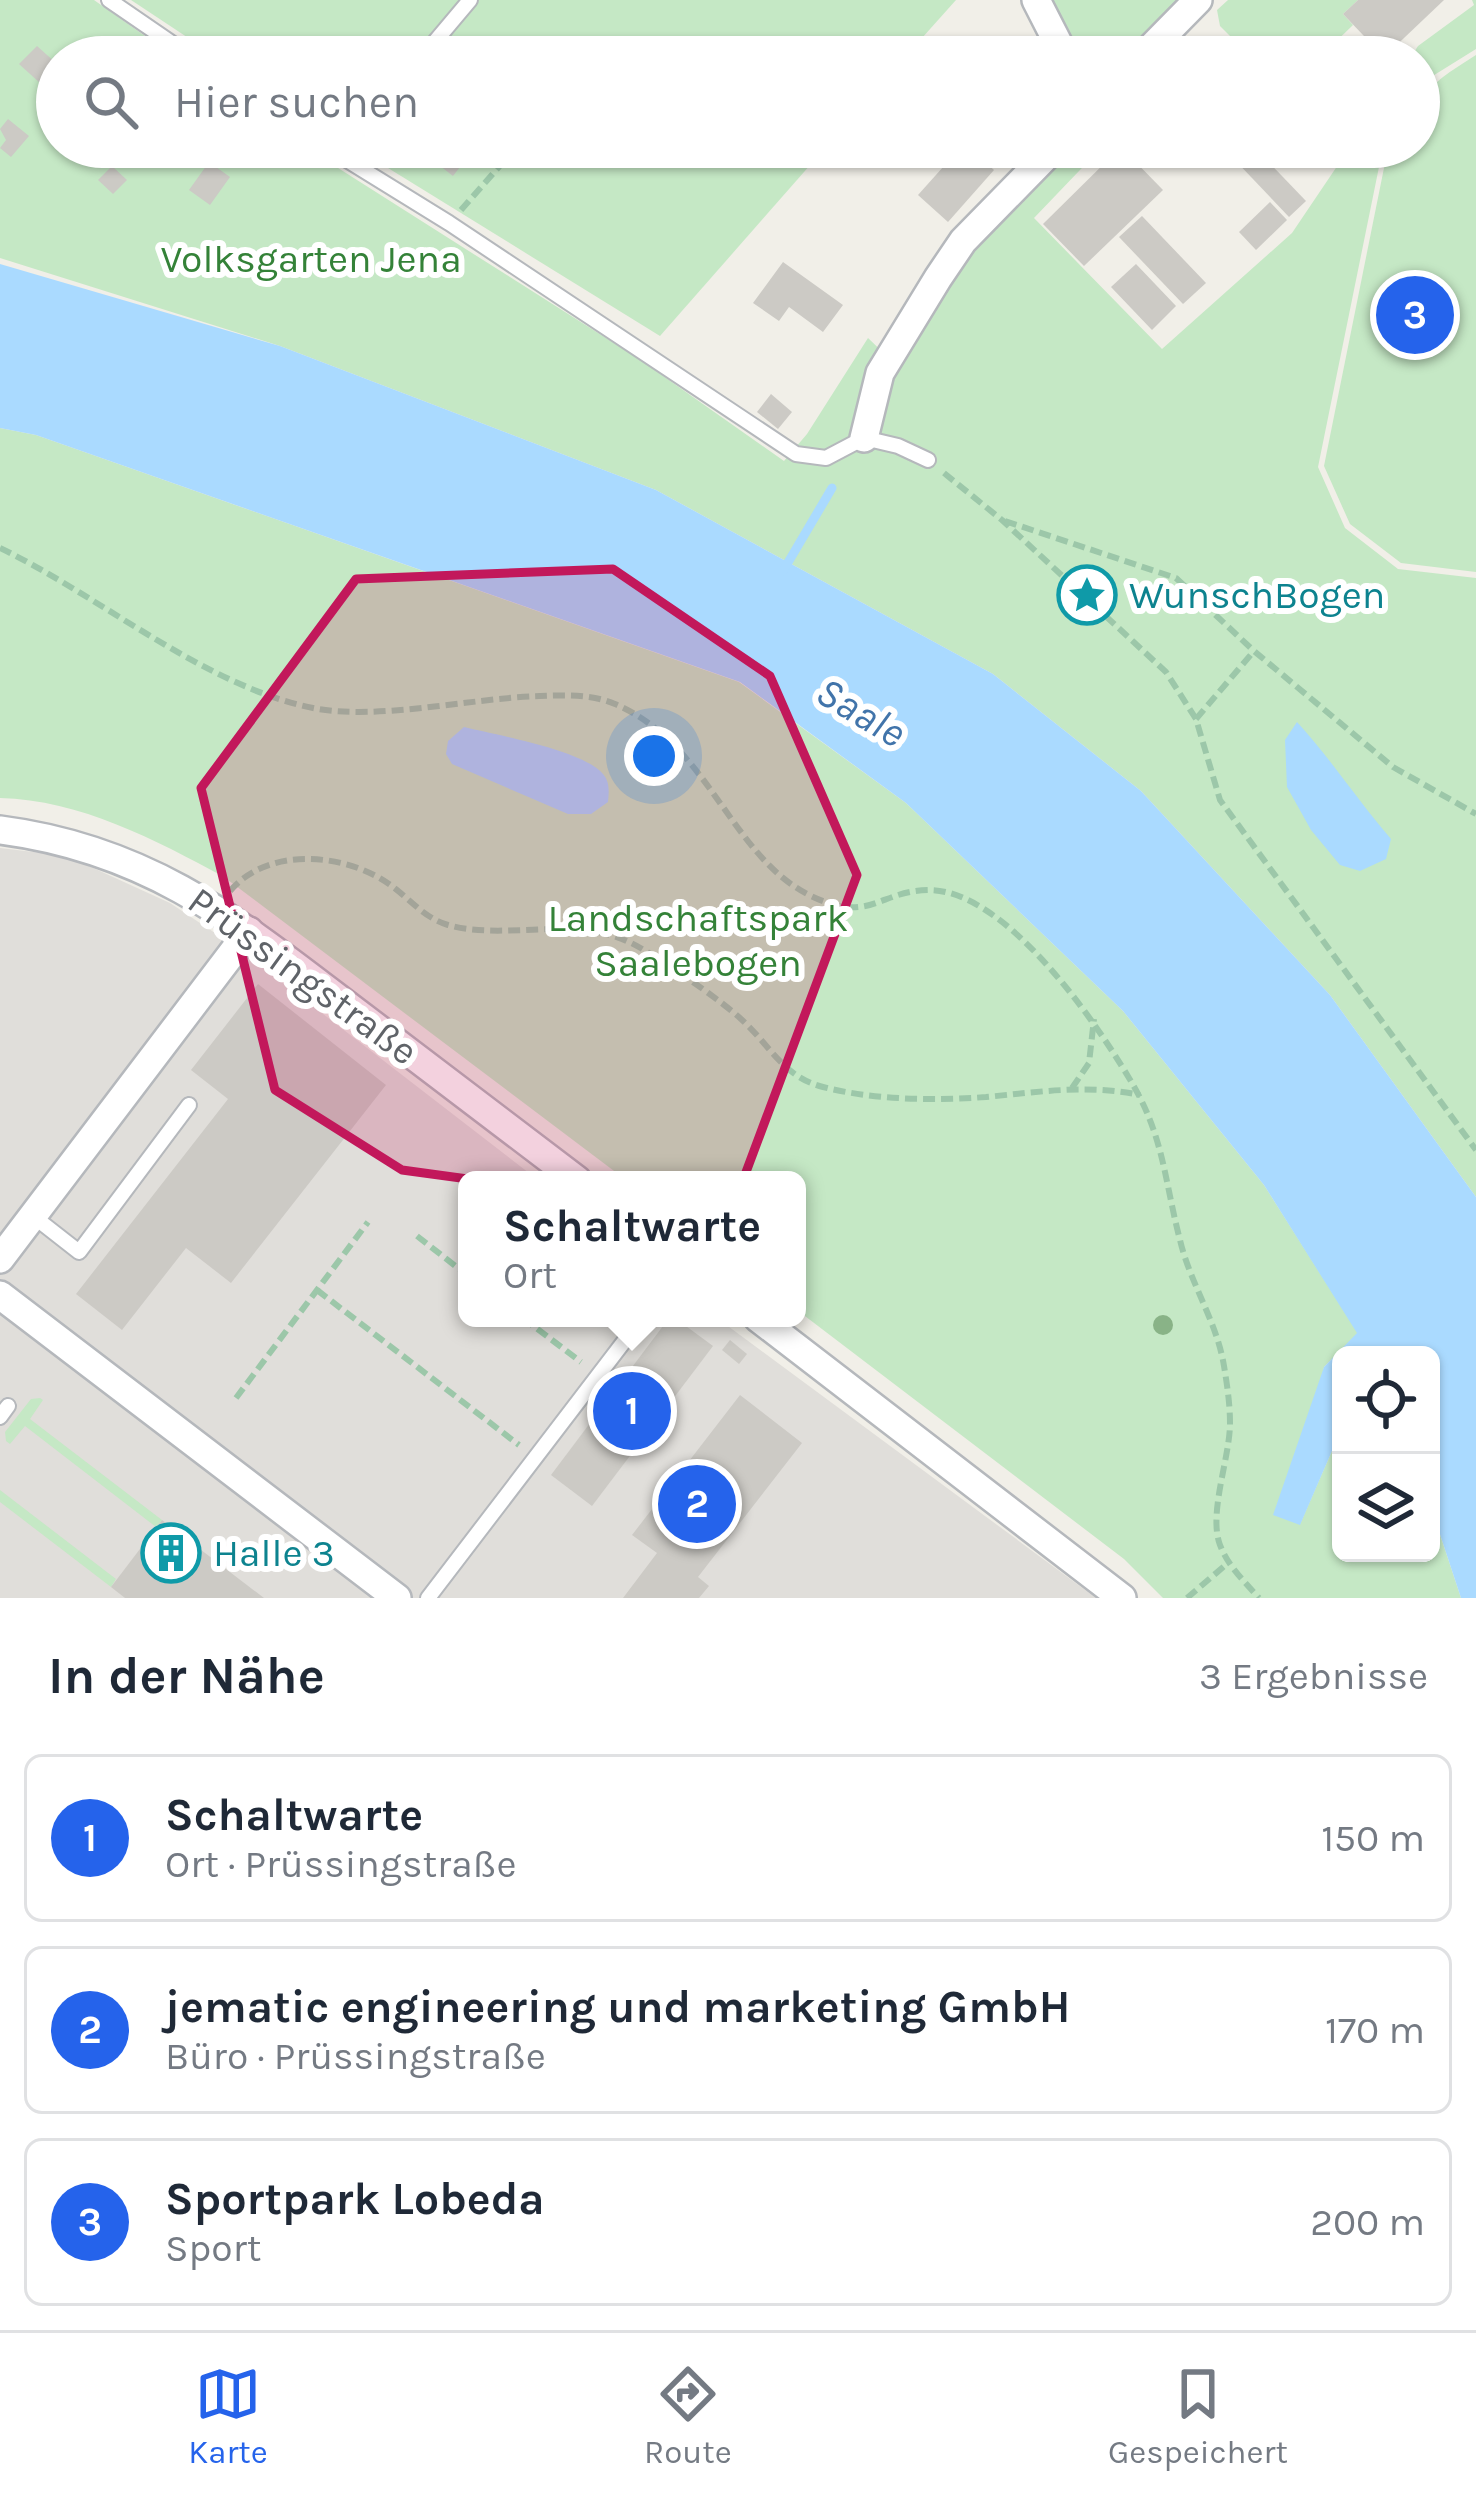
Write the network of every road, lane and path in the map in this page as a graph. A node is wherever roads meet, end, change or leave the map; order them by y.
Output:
1 (109, 0) edge
2 (470, 0) edge
3 (1036, 0) edge
4 (1198, 0) edge
5 (161, 36) edge
6 (440, 36) edge
7 (1054, 36) edge
8 (1163, 36) edge
9 (360, 168) edge
10 (497, 168) edge
11 (1034, 168) edge
12 (449, 223) junction
13 (864, 438) junction
14 (928, 460) joint
15 (1002, 520) junction
16 (0, 548) edge
17 (1254, 651) junction
18 (1196, 719) junction
19 (1476, 814) edge
20 (0, 830) edge
21 (216, 907) junction
22 (249, 931) junction
23 (1094, 1019) junction
24 (1072, 1088) junction
25 (1140, 1095) junction
26 (189, 1105) dead end
27 (1476, 1150) edge
28 (565, 1171) edge
29 (33, 1216) junction
30 (368, 1222) dead end
31 (417, 1237) dead end
32 (0, 1259) edge
33 (458, 1268) edge
34 (317, 1290) junction
35 (0, 1295) edge
36 (535, 1327) edge
37 (635, 1327) edge
38 (770, 1327) edge
39 (598, 1376) junction
40 (236, 1398) dead end
41 (536, 1458) junction
42 (1228, 1563) junction
43 (397, 1598) edge
44 (428, 1598) edge
45 (1122, 1598) edge
46 (1187, 1598) edge
47 (1259, 1598) edge

1 - 5 lane
2 - 6 lane
3 - 7 street
4 - 8 street
9 - 12 lane
10 - 12 path
11 - 13 street
12 - 13 lane
13 - 14 lane
14 - 15 path
15 - 17 path
15 - 18 path
16 - 23 path
17 - 18 path
17 - 19 path
18 - 27 path
20 - 21 street, Prüssingstraße
21 - 22 street, Prüssingstraße
21 - 24 path
22 - 28 street, Prüssingstraße
22 - 29 street
23 - 24 path
23 - 25 path
24 - 25 path
25 - 42 path
26 - 29 lane
29 - 32 street
30 - 34 path
31 - 33 path
34 - 40 path
34 - 41 path
35 - 43 street
36 - 39 path
37 - 39 lane
38 - 45 street
39 - 41 lane
41 - 44 lane
42 - 46 path
42 - 47 path

